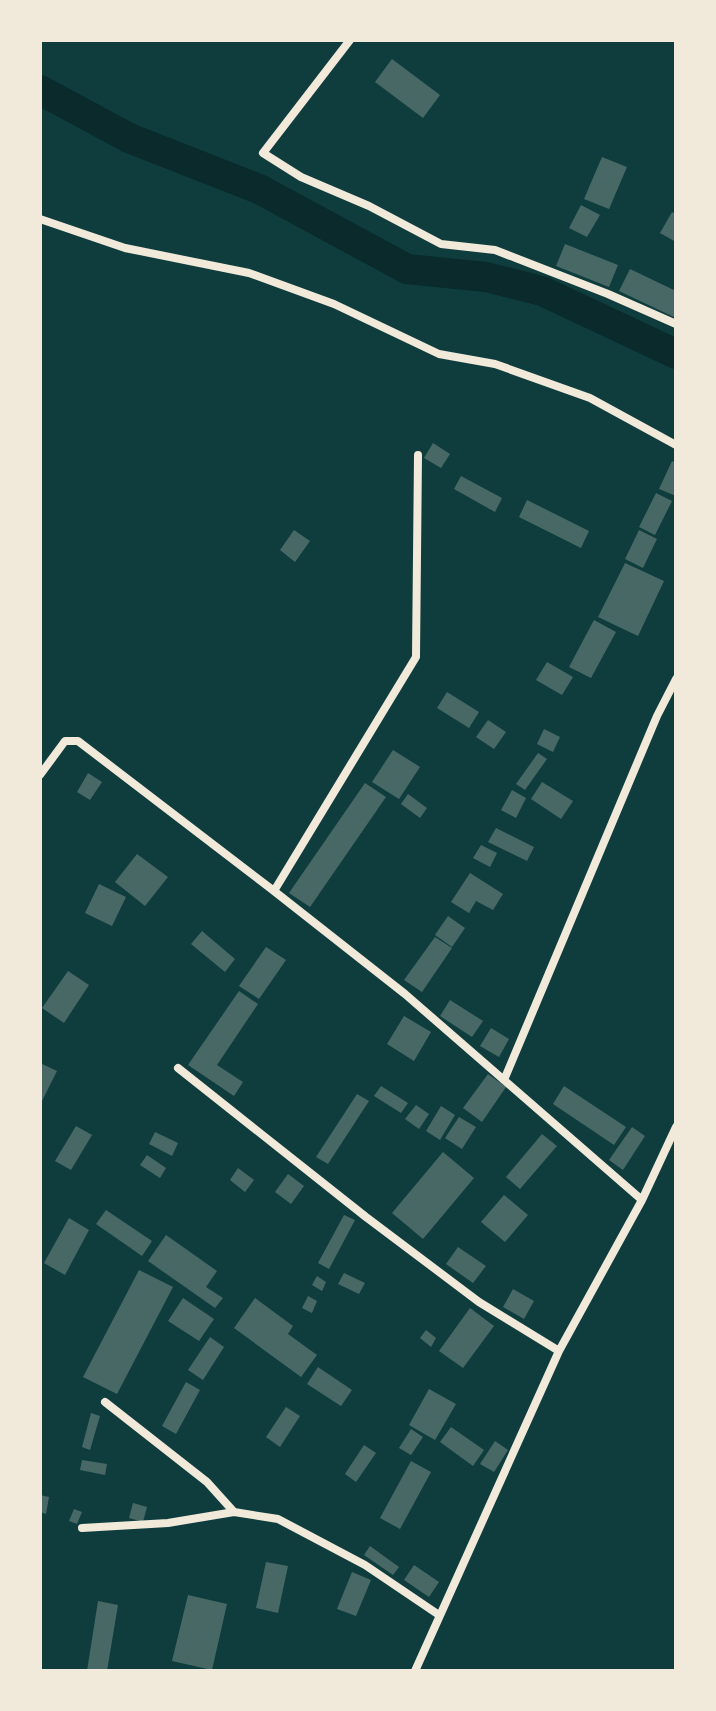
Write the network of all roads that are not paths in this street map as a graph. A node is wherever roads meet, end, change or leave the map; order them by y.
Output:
1 (350, 40) edge
2 (40, 219) edge
3 (676, 324) edge
4 (676, 445) edge
5 (418, 455) dead end
6 (676, 679) edge
7 (40, 775) edge
8 (274, 891) junction
9 (178, 1068) dead end
10 (504, 1080) junction
11 (676, 1127) edge
12 (642, 1200) junction
13 (559, 1351) junction
14 (105, 1402) dead end
15 (234, 1512) junction
16 (82, 1528) dead end
17 (439, 1615) junction
18 (415, 1671) edge

1 - 3 street
2 - 4 street
5 - 8 street
6 - 10 street
7 - 8 street
8 - 10 street
9 - 13 street
10 - 12 street
11 - 12 street
12 - 13 street
13 - 17 street
14 - 15 street
15 - 16 street
15 - 17 street
17 - 18 street

